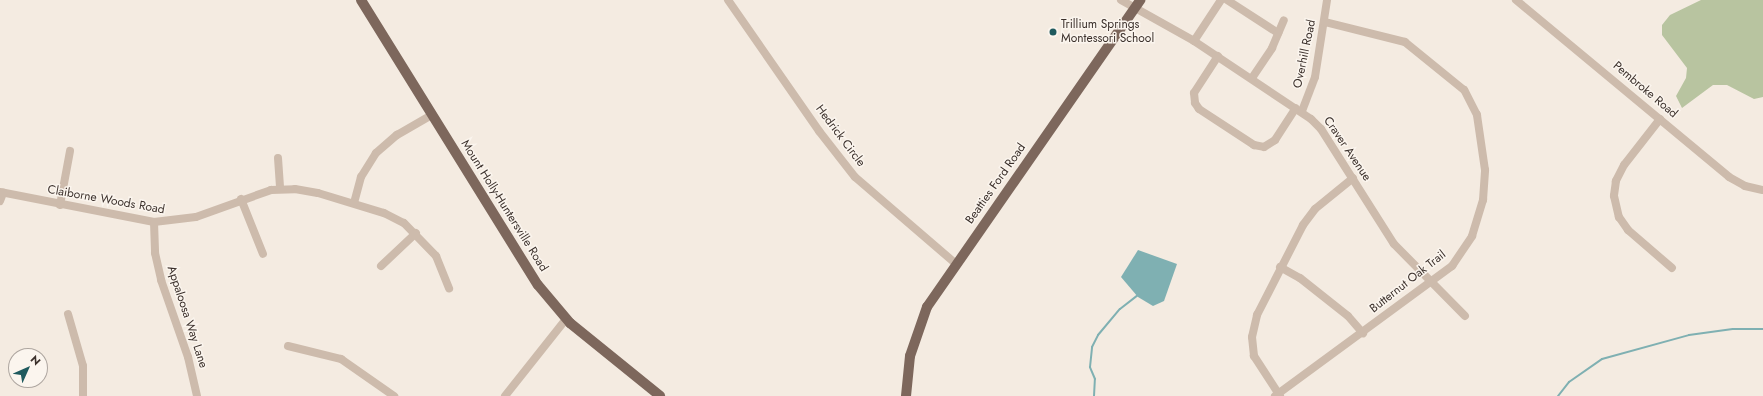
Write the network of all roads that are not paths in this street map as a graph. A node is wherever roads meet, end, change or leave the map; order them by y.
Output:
1 (361, 0) edge
2 (728, 0) edge
3 (1120, 0) edge
4 (1140, 0) edge
5 (1221, 0) edge
6 (1227, 0) edge
7 (1328, 0) edge
8 (1516, 0) edge
9 (1133, 9) junction
10 (1284, 20) dead end
11 (1325, 22) junction
12 (1278, 33) junction
13 (1194, 41) junction
14 (1218, 56) junction
15 (1252, 78) junction
16 (1299, 109) junction
17 (431, 115) junction
18 (1660, 118) junction
19 (70, 151) dead end
20 (278, 158) dead end
21 (1353, 178) junction
22 (280, 189) junction
23 (1763, 190) edge
24 (1, 192) edge
25 (241, 199) junction
26 (0, 201) edge
27 (354, 203) junction
28 (60, 205) junction
29 (154, 222) junction
30 (416, 233) junction
31 (263, 254) dead end
32 (956, 264) junction
33 (381, 266) dead end
34 (1280, 267) junction
35 (1672, 268) dead end
36 (1430, 283) junction
37 (449, 288) dead end
38 (68, 314) dead end
39 (1465, 316) dead end
40 (566, 319) junction
41 (1363, 333) junction
42 (288, 346) dead end
43 (1278, 395) edge
44 (82, 396) edge
45 (197, 396) edge
46 (394, 396) edge
47 (506, 396) edge
48 (660, 396) edge
49 (906, 396) edge

1 - 17 main road, Mount Holly-Huntersville Road
2 - 32 street, Hedrick Circle
3 - 9 street, Craver Avenue
4 - 9 main road, Beatties Ford Road
5 - 13 street
6 - 12 street
7 - 11 street, Overhill Road
8 - 18 street, Pembroke Road
9 - 13 street, Craver Avenue
9 - 32 main road, Beatties Ford Road
10 - 12 street
11 - 16 street, Overhill Road
11 - 36 street, Butternut Oak Trail
12 - 15 street
13 - 14 street, Craver Avenue
14 - 15 street, Craver Avenue
14 - 16 street, Overhill Road
15 - 16 street, Craver Avenue
16 - 21 street, Craver Avenue
17 - 27 street
17 - 40 main road, Mount Holly-Huntersville Road
18 - 23 street, Pembroke Road
18 - 35 street
19 - 28 street
20 - 22 street
21 - 34 street
21 - 36 street, Craver Avenue
22 - 25 street, Claiborne Woods Road
22 - 27 street, Claiborne Woods Road
24 - 26 street
24 - 28 street, Claiborne Woods Road
25 - 29 street, Claiborne Woods Road
25 - 31 street
27 - 30 street, Claiborne Woods Road
28 - 29 street, Claiborne Woods Road
29 - 45 street, Appaloosa Way Lane
30 - 33 street
30 - 37 street, Claiborne Woods Road
32 - 49 main road, Beatties Ford Road
34 - 41 street
34 - 43 street
36 - 39 street, Craver Avenue
36 - 41 street, Butternut Oak Trail
38 - 44 street
40 - 47 street
40 - 48 main road, Mount Holly-Huntersville Road
41 - 43 street, Butternut Oak Trail
42 - 46 street

